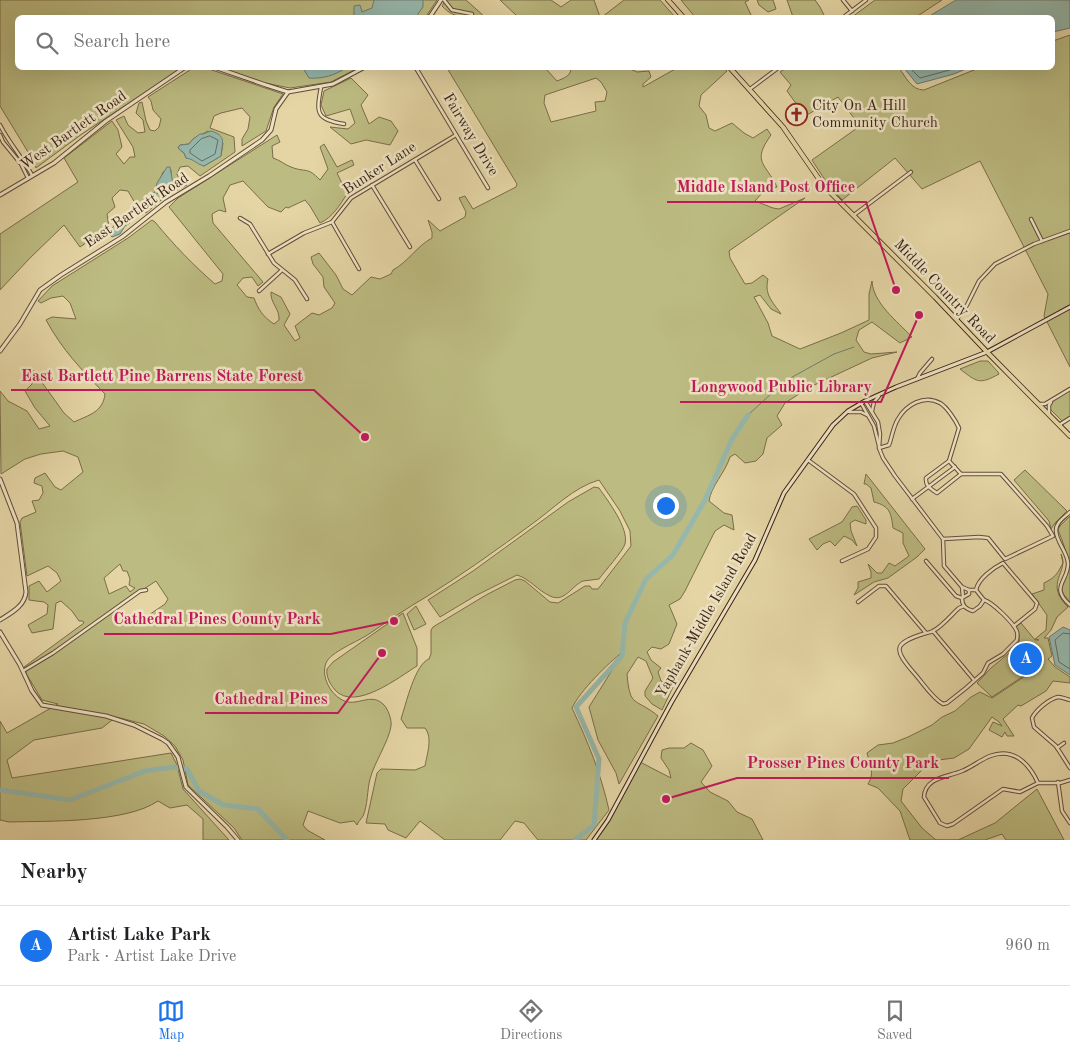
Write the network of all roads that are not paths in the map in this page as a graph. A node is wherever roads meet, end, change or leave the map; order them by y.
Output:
1 (443, 0) edge
2 (668, 0) edge
3 (843, 0) edge
4 (855, 0) edge
5 (866, 0) edge
6 (860, 5) junction
7 (852, 11) junction
8 (472, 14) dead end
9 (432, 15) edge
10 (681, 15) edge
11 (846, 15) edge
12 (181, 70) edge
13 (222, 70) edge
14 (359, 70) edge
15 (417, 70) edge
16 (732, 70) edge
17 (775, 70) edge
18 (321, 87) junction
19 (750, 89) junction
20 (288, 92) junction
21 (344, 124) dead end
22 (0, 125) edge
23 (456, 134) junction
24 (0, 135) edge
25 (415, 160) junction
26 (25, 162) junction
27 (21, 164) junction
28 (911, 172) dead end
29 (30, 176) junction
30 (372, 186) junction
31 (488, 188) dead end
32 (0, 195) edge
33 (438, 199) dead end
34 (853, 216) junction
35 (240, 218) dead end
36 (1031, 220) dead end
37 (332, 222) junction
38 (1070, 231) edge
39 (1042, 241) junction
40 (410, 247) dead end
41 (268, 254) junction
42 (359, 269) dead end
43 (281, 270) junction
44 (259, 291) dead end
45 (307, 299) dead end
46 (1070, 307) edge
47 (956, 319) junction
48 (0, 351) edge
49 (986, 352) junction
50 (932, 359) dead end
51 (917, 379) junction
52 (1070, 389) edge
53 (880, 394) junction
54 (1052, 400) junction
55 (863, 402) junction
56 (1039, 404) junction
57 (847, 412) junction
58 (872, 412) junction
59 (1049, 414) junction
60 (868, 415) junction
61 (1070, 418) edge
62 (1059, 425) junction
63 (1070, 436) edge
64 (879, 448) junction
65 (808, 460) junction
66 (950, 461) junction
67 (955, 467) junction
68 (961, 474) junction
69 (0, 479) edge
70 (929, 487) junction
71 (912, 499) junction
72 (1070, 512) edge
73 (943, 539) junction
74 (926, 560) dead end
75 (842, 561) dead end
76 (962, 587) junction
77 (146, 590) dead end
78 (969, 590) junction
79 (976, 590) junction
80 (963, 597) junction
81 (984, 600) junction
82 (858, 602) dead end
83 (1070, 605) edge
84 (964, 606) junction
85 (0, 620) edge
86 (1013, 626) junction
87 (933, 631) junction
88 (0, 632) edge
89 (926, 633) junction
90 (23, 671) junction
91 (974, 680) junction
92 (1070, 700) edge
93 (1064, 743) dead end
94 (1057, 748) junction
95 (1070, 768) edge
96 (1070, 780) edge
97 (1058, 782) junction
98 (1038, 783) junction
99 (1070, 824) edge
100 (238, 840) edge
101 (594, 840) edge

1 - 8 street
1 - 9 street
2 - 10 main road
3 - 7 street
4 - 6 street
5 - 6 street
6 - 7 street
7 - 11 street
12 - 29 street, West Bartlett Road
13 - 20 street
14 - 18 street
15 - 23 street, Fairway Drive
16 - 19 main road, Middle Country Road
17 - 19 street
18 - 20 street
18 - 21 street
19 - 34 main road, Middle Country Road
20 - 48 street, East Bartlett Road
22 - 26 street
23 - 25 street, Bunker Lane
23 - 31 street, Fairway Drive
24 - 27 street
25 - 30 street, Bunker Lane
25 - 33 street
26 - 27 street
26 - 29 street
27 - 29 street
28 - 34 street
29 - 32 street, West Bartlett Road
30 - 37 street, Bunker Lane
30 - 40 street
34 - 47 main road, Middle Country Road
35 - 41 street
36 - 39 street
37 - 41 street
37 - 42 street
38 - 39 street
39 - 47 street
41 - 43 street
43 - 44 street
43 - 45 street
46 - 49 street, Yaphank-Middle Island Road
47 - 49 main road, Middle Country Road
49 - 51 street, Yaphank-Middle Island Road
49 - 56 main road, Middle Country Road
50 - 51 street
51 - 53 street, Yaphank-Middle Island Road
52 - 54 street
53 - 55 street, Yaphank-Middle Island Road
53 - 58 street
54 - 56 street
54 - 59 street
55 - 57 street, Yaphank-Middle Island Road
55 - 58 street
55 - 60 street
56 - 59 main road, Middle Country Road
57 - 60 street
57 - 65 street, Yaphank-Middle Island Road
58 - 64 street
59 - 62 main road, Middle Country Road
60 - 64 street
61 - 62 street
62 - 63 main road, Middle Country Road
64 - 66 street
64 - 71 street
65 - 75 street
65 - 101 street, Yaphank-Middle Island Road
66 - 67 street
66 - 70 street
67 - 68 street
67 - 70 street
68 - 70 street
68 - 73 street
69 - 85 street
70 - 71 street
71 - 73 street
72 - 83 street
73 - 76 street
74 - 80 street
76 - 78 street
76 - 80 street
77 - 90 street
78 - 79 street
78 - 80 street
79 - 81 street
79 - 86 street
80 - 84 street
81 - 84 street
81 - 86 street
82 - 89 street
84 - 87 street
86 - 91 street
87 - 89 street
87 - 91 street
88 - 90 street
89 - 91 street
90 - 100 street
92 - 94 street
93 - 94 street
94 - 95 street
96 - 97 street
97 - 98 street
97 - 99 street
98 - 98 street

